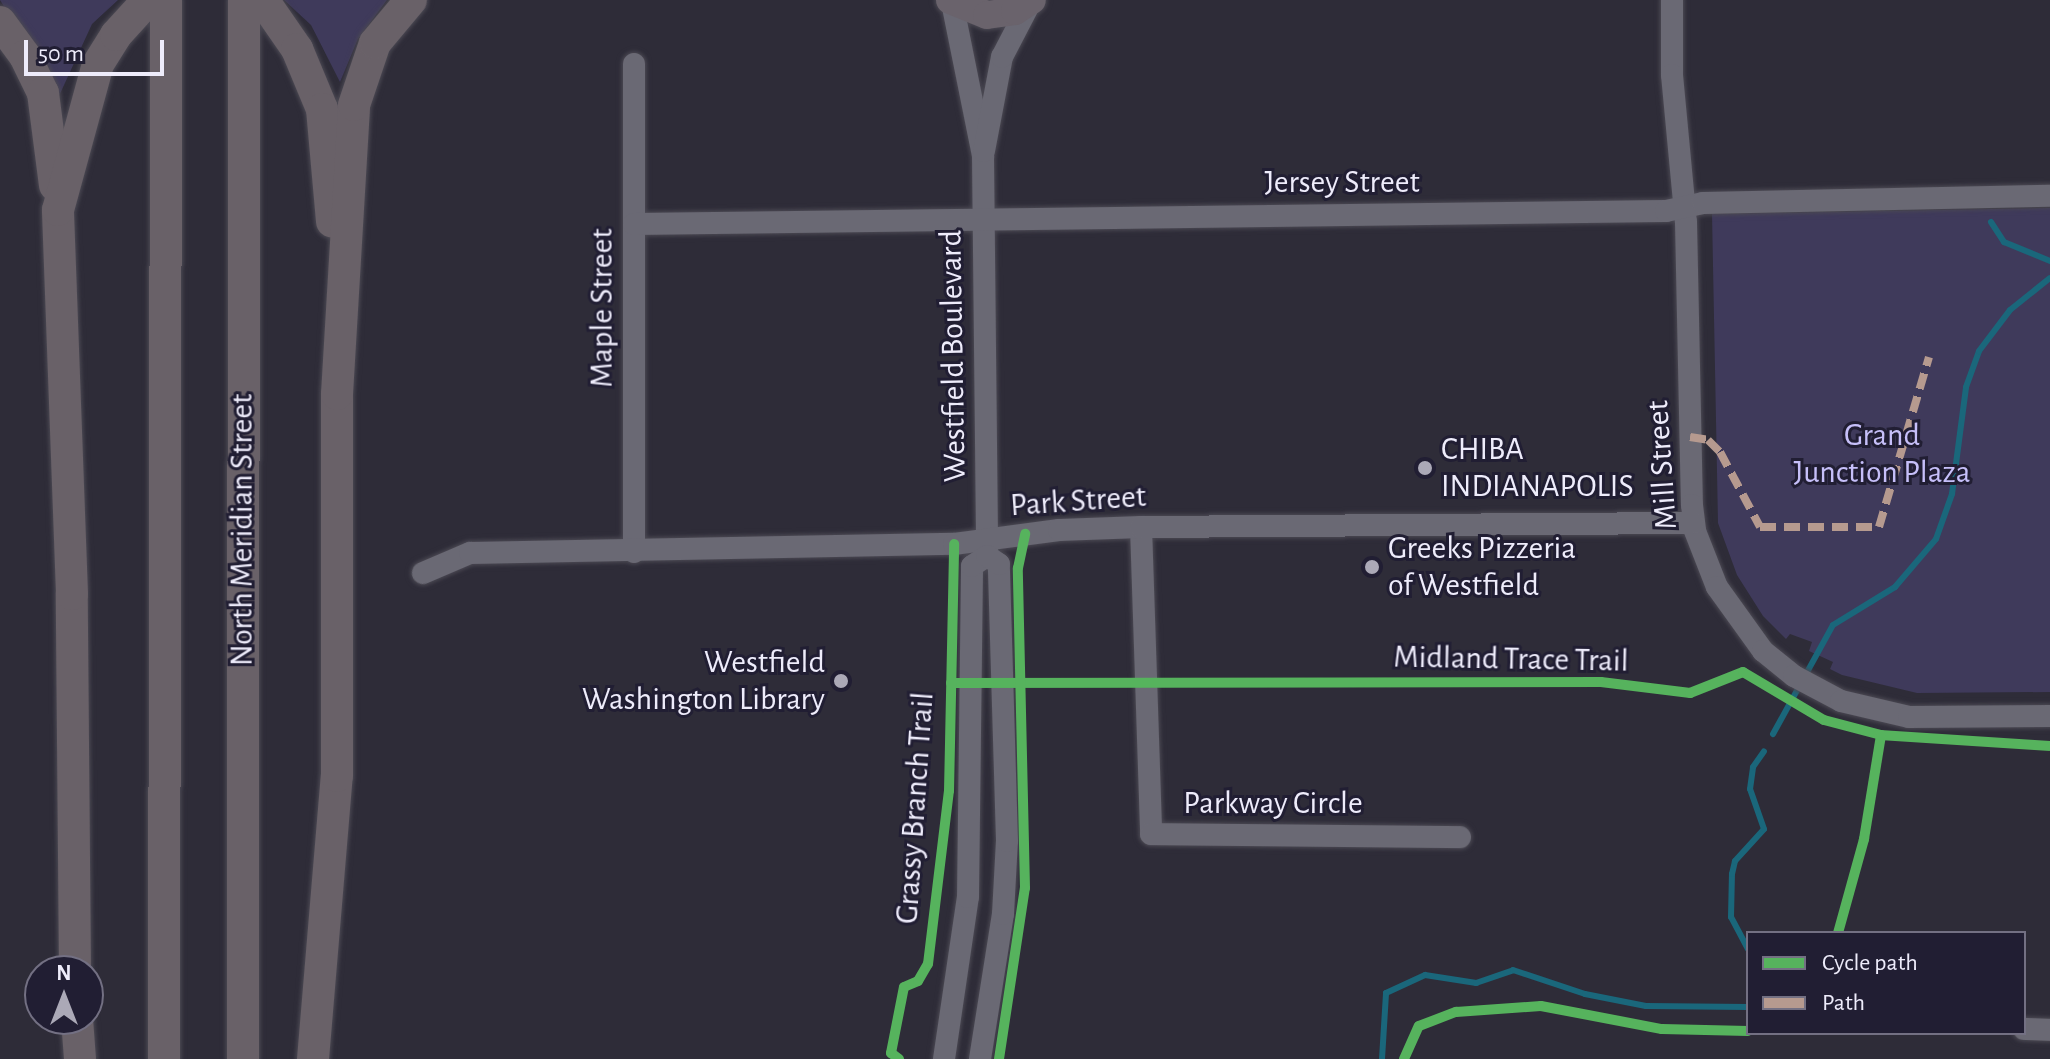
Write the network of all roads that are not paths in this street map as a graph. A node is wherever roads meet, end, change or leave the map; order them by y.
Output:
1 (148, 0) edge
2 (166, 0) edge
3 (244, 0) edge
4 (263, 0) edge
5 (411, 0) edge
6 (1672, 0) edge
7 (951, 1) edge
8 (1032, 1) edge
9 (0, 22) edge
10 (634, 64) dead end
11 (983, 156) junction
12 (2050, 196) edge
13 (1685, 207) junction
14 (58, 210) junction
15 (984, 218) junction
16 (634, 224) junction
17 (341, 308) junction
18 (1693, 523) junction
19 (1141, 527) junction
20 (987, 548) junction
21 (634, 552) junction
22 (423, 573) dead end
23 (2050, 716) edge
24 (1460, 837) dead end
25 (75, 955) edge
26 (2026, 1029) edge
27 (2050, 1030) edge
28 (78, 1035) edge
29 (80, 1059) edge
30 (164, 1059) edge
31 (243, 1059) edge
32 (313, 1059) edge
33 (944, 1059) edge
34 (980, 1059) edge

1 - 14 highway
2 - 30 highway
3 - 31 highway, North Meridian Street
4 - 17 highway
5 - 17 highway
6 - 13 street, Mill Street
7 - 8 main road
7 - 11 street, Westfield Boulevard
8 - 11 street, Westfield Boulevard
9 - 14 highway
10 - 16 street, Maple Street
11 - 15 street, Westfield Boulevard
12 - 13 street, Jersey Street
13 - 15 street, Jersey Street
13 - 18 street, Mill Street
14 - 25 highway
15 - 16 street, Jersey Street
15 - 20 street, Westfield Boulevard
16 - 21 street, Maple Street
17 - 32 highway
18 - 19 street, Park Street
18 - 23 street, Mill Street
19 - 20 street, Park Street
19 - 24 street, Parkway Circle
20 - 21 street, Park Street
20 - 33 street, Westfield Boulevard
20 - 34 street, Westfield Boulevard
21 - 22 street, Park Street
26 - 27 street
28 - 29 highway

